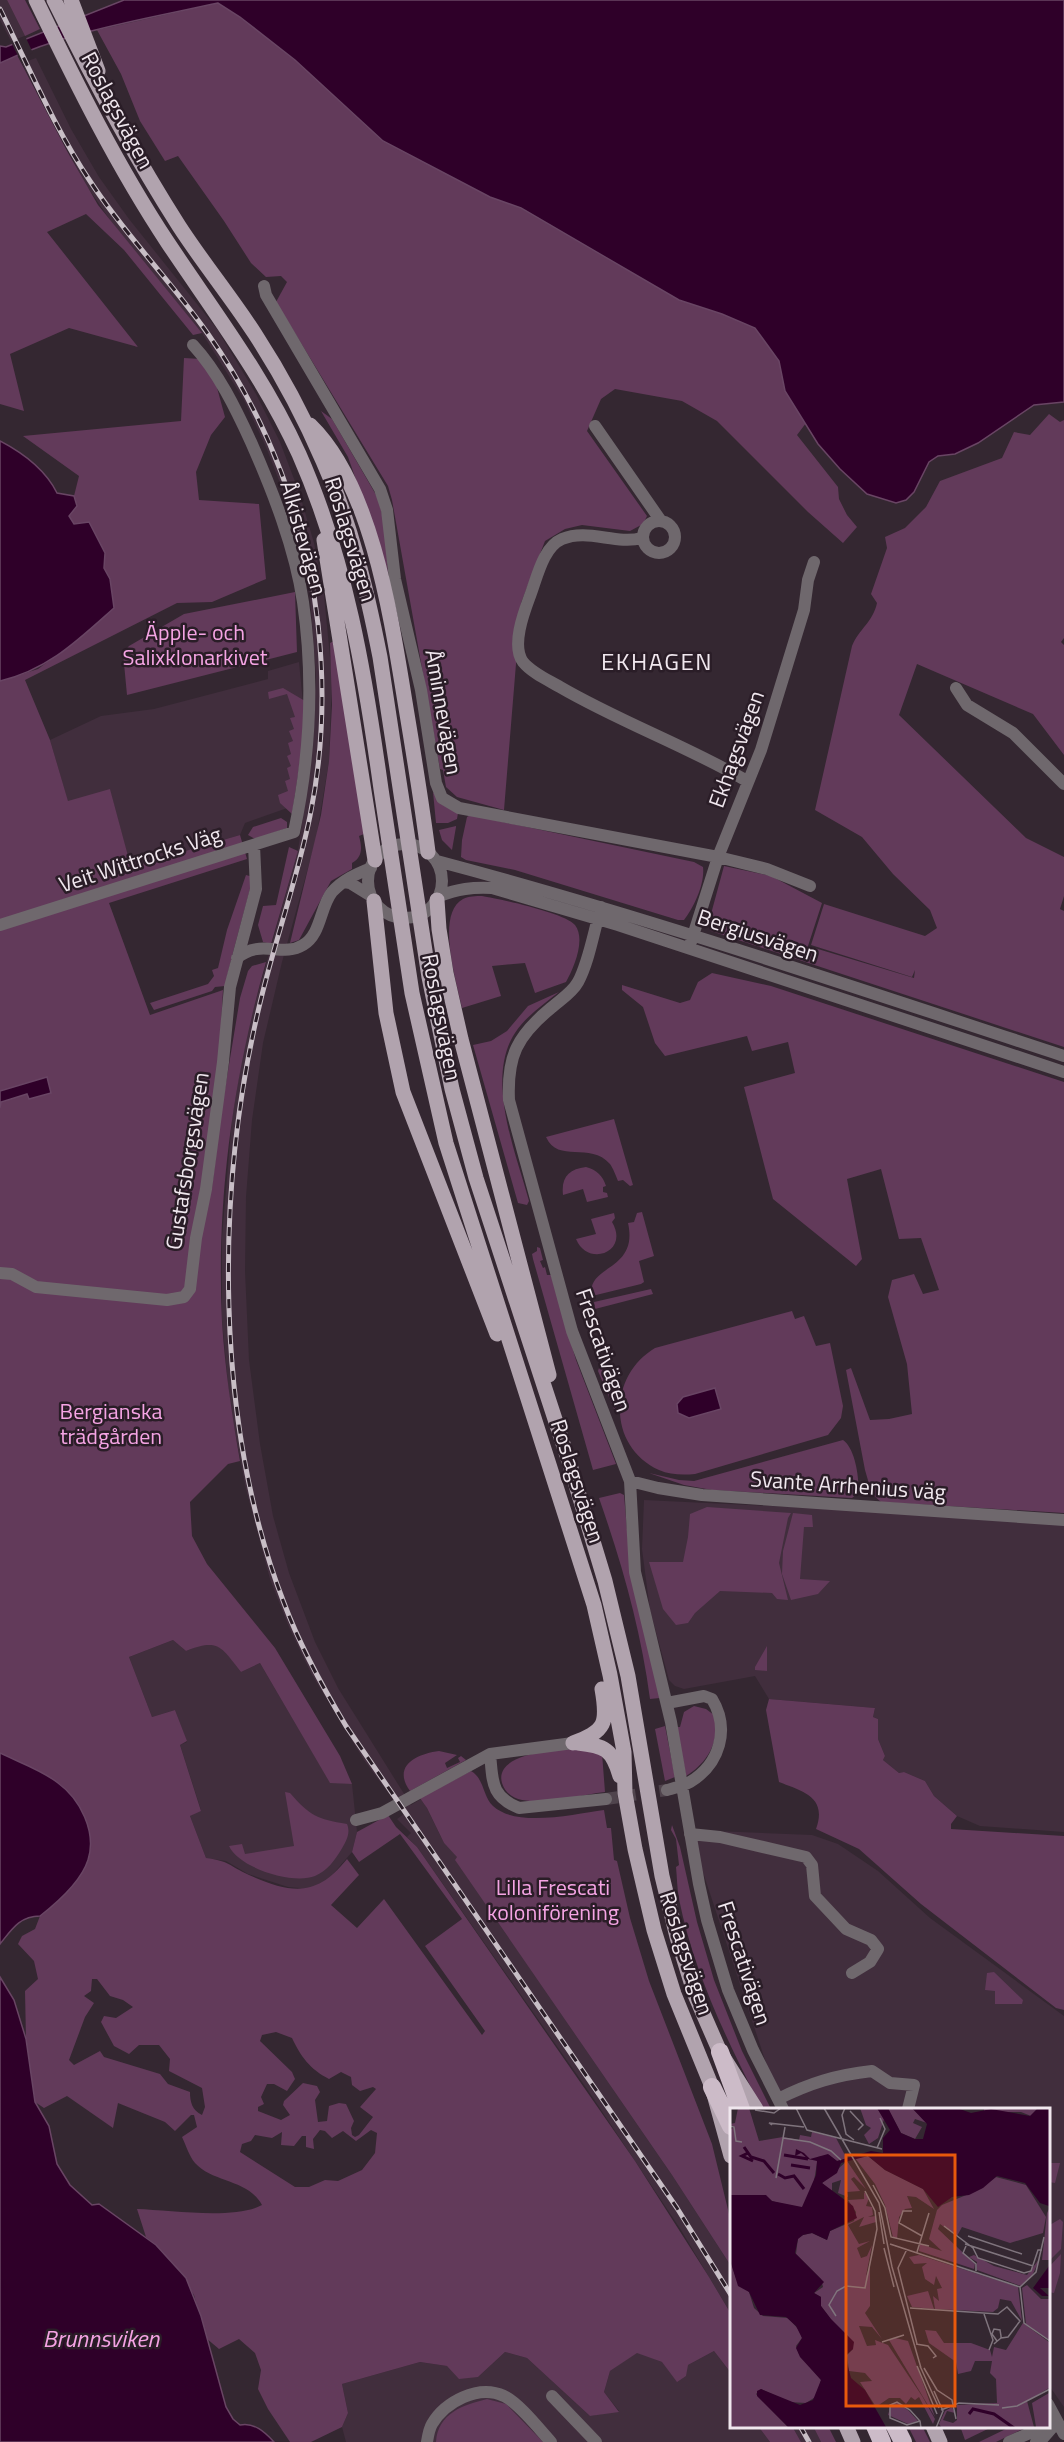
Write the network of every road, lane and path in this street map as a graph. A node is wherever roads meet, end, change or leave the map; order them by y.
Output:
1 (61, 1) edge
2 (38, 5) edge
3 (264, 286) dead end
4 (193, 345) dead end
5 (302, 417) junction
6 (595, 426) dead end
7 (321, 507) junction
8 (661, 521) junction
9 (642, 538) junction
10 (814, 562) dead end
11 (956, 688) dead end
12 (747, 781) junction
13 (1064, 784) edge
14 (294, 832) joint
15 (254, 845) junction
16 (432, 857) junction
17 (718, 857) junction
18 (373, 864) junction
19 (344, 882) junction
20 (810, 886) dead end
21 (438, 898) junction
22 (373, 899) junction
23 (599, 913) junction
24 (0, 925) edge
25 (244, 932) junction
26 (693, 935) junction
27 (261, 948) junction
28 (689, 949) junction
29 (237, 958) junction
30 (1064, 1056) edge
31 (1064, 1072) edge
32 (0, 1274) edge
33 (531, 1407) junction
34 (558, 1428) junction
35 (630, 1481) junction
36 (1064, 1520) edge
37 (594, 1605) junction
38 (667, 1703) junction
39 (573, 1743) junction
40 (490, 1754) junction
41 (667, 1790) tunnel mouth
42 (625, 1793) junction
43 (606, 1799) tunnel mouth
44 (356, 1820) dead end
45 (689, 1830) junction
46 (852, 1973) dead end
47 (720, 2052) junction
48 (711, 2087) junction
49 (781, 2104) edge
50 (741, 2108) edge
51 (755, 2108) edge
52 (908, 2108) edge
53 (730, 2124) edge
54 (730, 2153) edge
55 (552, 2396) dead end
56 (1054, 2423) edge
57 (875, 2427) edge
58 (896, 2427) edge
59 (933, 2427) edge
60 (1045, 2427) edge
61 (1064, 2434) edge
62 (427, 2442) edge
63 (551, 2442) edge
64 (596, 2442) edge
65 (882, 2442) edge
66 (903, 2442) edge
67 (940, 2442) edge
68 (1009, 2442) edge
69 (1036, 2442) edge

1 - 5 main road, Roslagsvägen
2 - 7 main road, Roslagsvägen
3 - 17 street, Åminnevägen
4 - 14 street, Ålkistevägen
5 - 16 main road
5 - 34 main road, Roslagsvägen
6 - 8 street
7 - 18 main road
7 - 33 main road, Roslagsvägen
8 - 9 street
8 - 9 street
9 - 12 street
10 - 12 street, Ekhagsvägen
11 - 13 street
12 - 17 street, Ekhagsvägen
14 - 15 street, Veit Wittrocks Väg
15 - 24 street, Veit Wittrocks Väg
15 - 25 street, Gustafsborgsvägen
16 - 18 street
16 - 21 street
16 - 23 street, Bergiusvägen
17 - 20 street, Åminnevägen
17 - 26 street, Ekhagsvägen
18 - 19 street
18 - 22 street
19 - 22 street
19 - 27 street
21 - 22 street
21 - 23 street, Bergiusvägen
21 - 34 main road
22 - 33 main road
23 - 26 street, Bergiusvägen
23 - 28 street, Bergiusvägen
23 - 35 street, Frescativägen
25 - 27 street
25 - 29 street, Gustafsborgsvägen
26 - 28 street, Ekhagsvägen
26 - 30 street, Bergiusvägen
27 - 29 street
28 - 31 street, Bergiusvägen
29 - 32 street, Gustafsborgsvägen
33 - 37 main road, Roslagsvägen
34 - 47 main road, Roslagsvägen
35 - 36 street, Svante Arrhenius väg
35 - 38 street, Frescativägen
37 - 39 main road
37 - 42 main road, Roslagsvägen
38 - 41 street
38 - 45 street, Frescativägen
39 - 40 street
39 - 42 main road
40 - 43 street
40 - 44 street
42 - 48 main road, Roslagsvägen
45 - 46 street
45 - 49 street, Frescativägen
47 - 50 highway
47 - 51 main road, Roslagsvägen
48 - 53 highway
48 - 54 main road, Roslagsvägen
49 - 52 street, Frescativägen
55 - 64 street
56 - 61 street
56 - 69 street
57 - 65 highway
58 - 66 highway
59 - 67 main road
60 - 68 street
62 - 63 street

